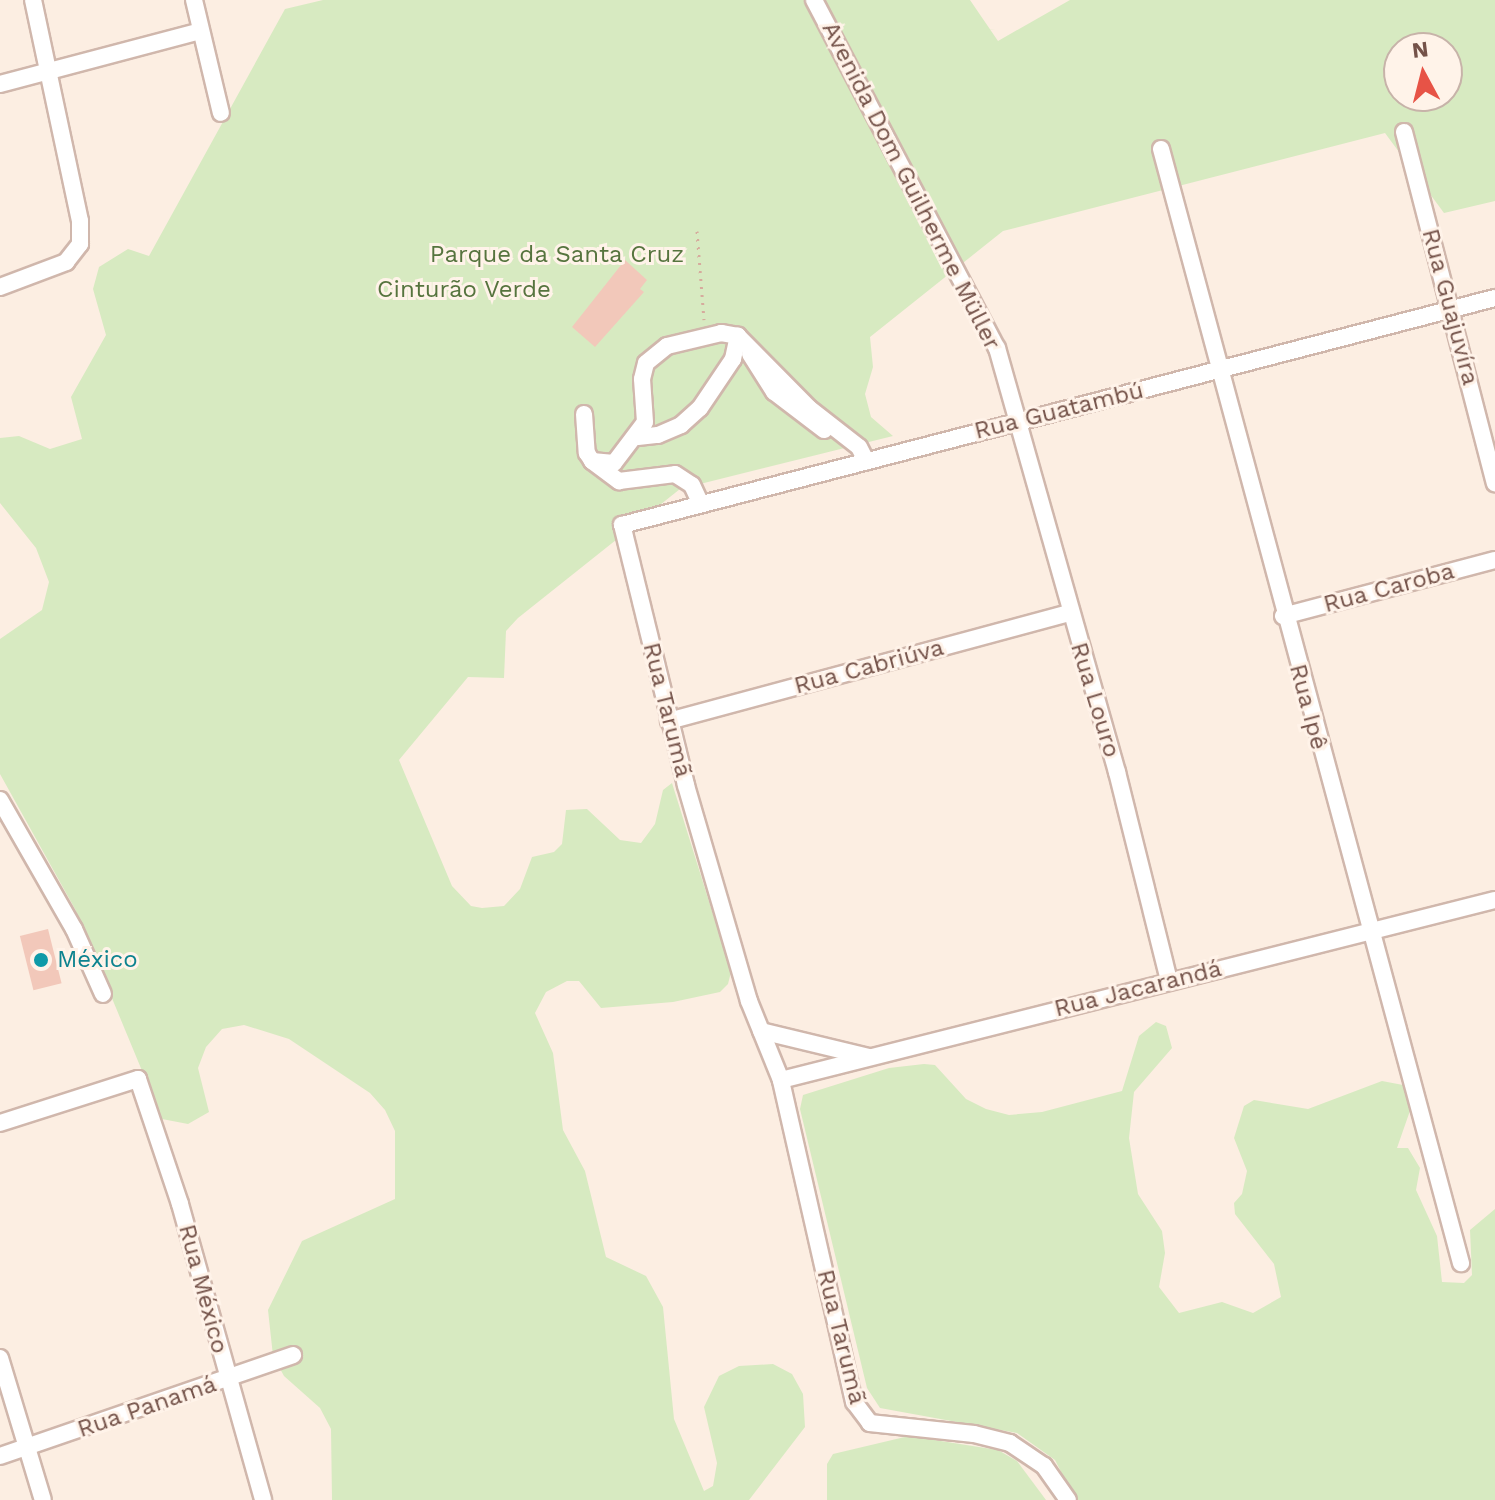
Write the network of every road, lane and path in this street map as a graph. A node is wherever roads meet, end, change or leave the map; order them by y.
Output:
1 (33, 0) edge
2 (194, 0) edge
3 (814, 0) edge
4 (200, 31) junction
5 (46, 73) junction
6 (0, 84) edge
7 (221, 113) dead end
8 (1404, 132) dead end
9 (1161, 149) dead end
10 (697, 231) dead end
11 (0, 287) edge
12 (1495, 298) edge
13 (1451, 310) junction
14 (706, 336) junction
15 (742, 340) junction
16 (1219, 371) junction
17 (584, 414) dead end
18 (1019, 420) junction
19 (638, 437) junction
20 (592, 461) junction
21 (866, 461) junction
22 (1495, 483) edge
23 (701, 504) junction
24 (622, 525) joint
25 (1495, 560) edge
26 (1068, 613) junction
27 (1283, 616) junction
28 (669, 721) junction
29 (0, 800) edge
30 (1495, 900) edge
31 (1370, 931) junction
32 (1169, 981) junction
33 (103, 994) dead end
34 (761, 1031) junction
35 (871, 1057) junction
36 (781, 1080) junction
37 (0, 1123) edge
38 (1461, 1263) dead end
39 (293, 1355) dead end
40 (0, 1358) edge
41 (228, 1379) junction
42 (28, 1447) junction
43 (0, 1456) edge
44 (43, 1500) edge
45 (263, 1500) edge
46 (1068, 1500) edge

1 - 5 street
2 - 4 street
3 - 18 street, Avenida Dom Guilherme Müller
4 - 5 street
4 - 7 street
5 - 6 street
5 - 11 street
8 - 13 street, Rua Guajuvíra
9 - 16 street, Rua Ipê
10 - 14 path
12 - 13 street, Rua Guatambú
13 - 16 street, Rua Guatambú
13 - 22 street, Rua Guajuvíra
14 - 15 street
14 - 19 street
15 - 19 street
15 - 21 street
16 - 18 street, Rua Guatambú
16 - 27 street, Rua Ipê
17 - 20 street
18 - 21 street, Rua Guatambú
18 - 26 street, Rua Louro
19 - 20 street
20 - 23 street
21 - 23 street, Rua Guatambú
23 - 24 street, Rua Guatambú
24 - 28 street, Rua Tarumã
25 - 27 street, Rua Caroba
26 - 28 street, Rua Cabriúva
26 - 32 street, Rua Louro
27 - 31 street, Rua Ipê
28 - 34 street, Rua Tarumã
29 - 33 street
30 - 31 street, Rua Jacarandá
31 - 32 street, Rua Jacarandá
31 - 38 street, Rua Ipê
32 - 35 street, Rua Jacarandá
34 - 35 street
34 - 36 street, Rua Tarumã
35 - 36 street, Rua Jacarandá
36 - 46 street, Rua Tarumã
37 - 41 street, Rua México
39 - 41 street, Rua Panamá
40 - 42 street
41 - 42 street, Rua Panamá
41 - 45 street, Rua México
42 - 43 street, Rua Panamá
42 - 44 street

